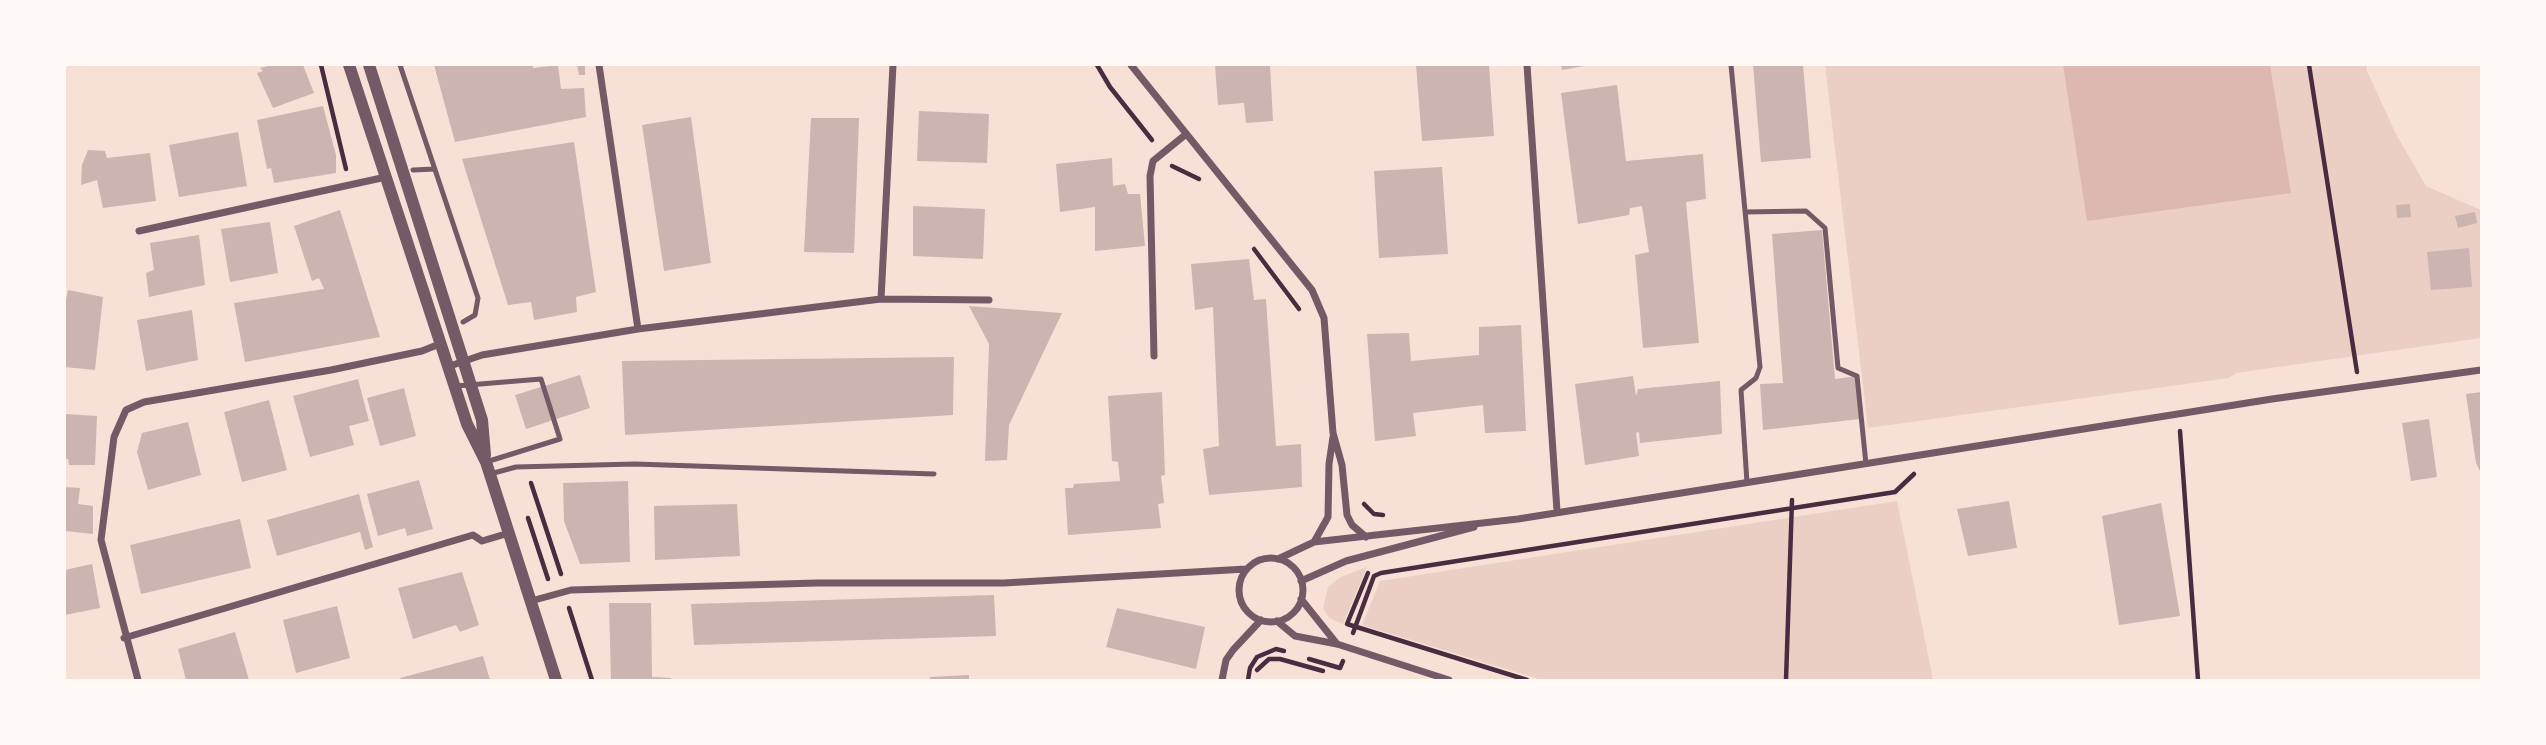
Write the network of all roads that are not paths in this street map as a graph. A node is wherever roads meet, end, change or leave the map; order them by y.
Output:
1 (351, 65) edge
2 (369, 65) edge
3 (400, 65) edge
4 (598, 65) edge
5 (893, 65) edge
6 (1131, 65) edge
7 (1527, 65) edge
8 (1731, 65) edge
9 (1185, 135) junction
10 (435, 169) junction
11 (408, 171) junction
12 (387, 177) junction
13 (1745, 212) junction
14 (139, 231) dead end
15 (881, 299) junction
16 (989, 300) dead end
17 (429, 302) junction
18 (458, 324) junction
19 (638, 329) junction
20 (442, 342) junction
21 (1154, 356) dead end
22 (464, 361) junction
23 (450, 366) junction
24 (2481, 370) edge
25 (471, 385) junction
26 (456, 386) junction
27 (1333, 433) junction
28 (1866, 465) junction
29 (488, 468) junction
30 (934, 474) dead end
31 (1747, 483) junction
32 (1557, 511) junction
33 (1502, 520) junction
34 (509, 533) junction
35 (1366, 537) junction
36 (1314, 542) junction
37 (1278, 559) junction
38 (1246, 569) junction
39 (1301, 581) junction
40 (1301, 600) junction
41 (531, 601) junction
42 (1261, 620) junction
43 (1277, 621) junction
44 (124, 638) junction
45 (1337, 644) junction
46 (138, 680) edge
47 (556, 680) edge
48 (1222, 680) edge
49 (1449, 680) edge

1 - 12 street
2 - 11 street
3 - 10 lane
4 - 19 street
5 - 15 street
6 - 9 street
7 - 32 street
8 - 13 lane
9 - 21 street
9 - 27 street
10 - 11 lane
10 - 18 lane
11 - 12 street
11 - 18 street
12 - 14 street
12 - 17 street
13 - 28 lane
13 - 31 lane
15 - 16 street
15 - 19 street
17 - 18 street
17 - 20 street
18 - 22 street
19 - 22 street
20 - 23 street
20 - 44 street
22 - 23 street
22 - 25 street
23 - 26 street
24 - 28 street
25 - 26 lane
25 - 29 street
25 - 29 lane
26 - 29 street
27 - 35 street
27 - 36 street
28 - 31 street
29 - 30 lane
29 - 34 street
31 - 32 street
32 - 33 street
33 - 35 street
33 - 39 street
34 - 41 street
34 - 44 street
35 - 36 street
36 - 37 street
37 - 38 street
37 - 39 street
38 - 41 street
38 - 42 street
39 - 40 street
40 - 43 street
40 - 45 street
41 - 47 street
42 - 43 street
42 - 48 street
43 - 45 street
44 - 46 street
45 - 49 street

